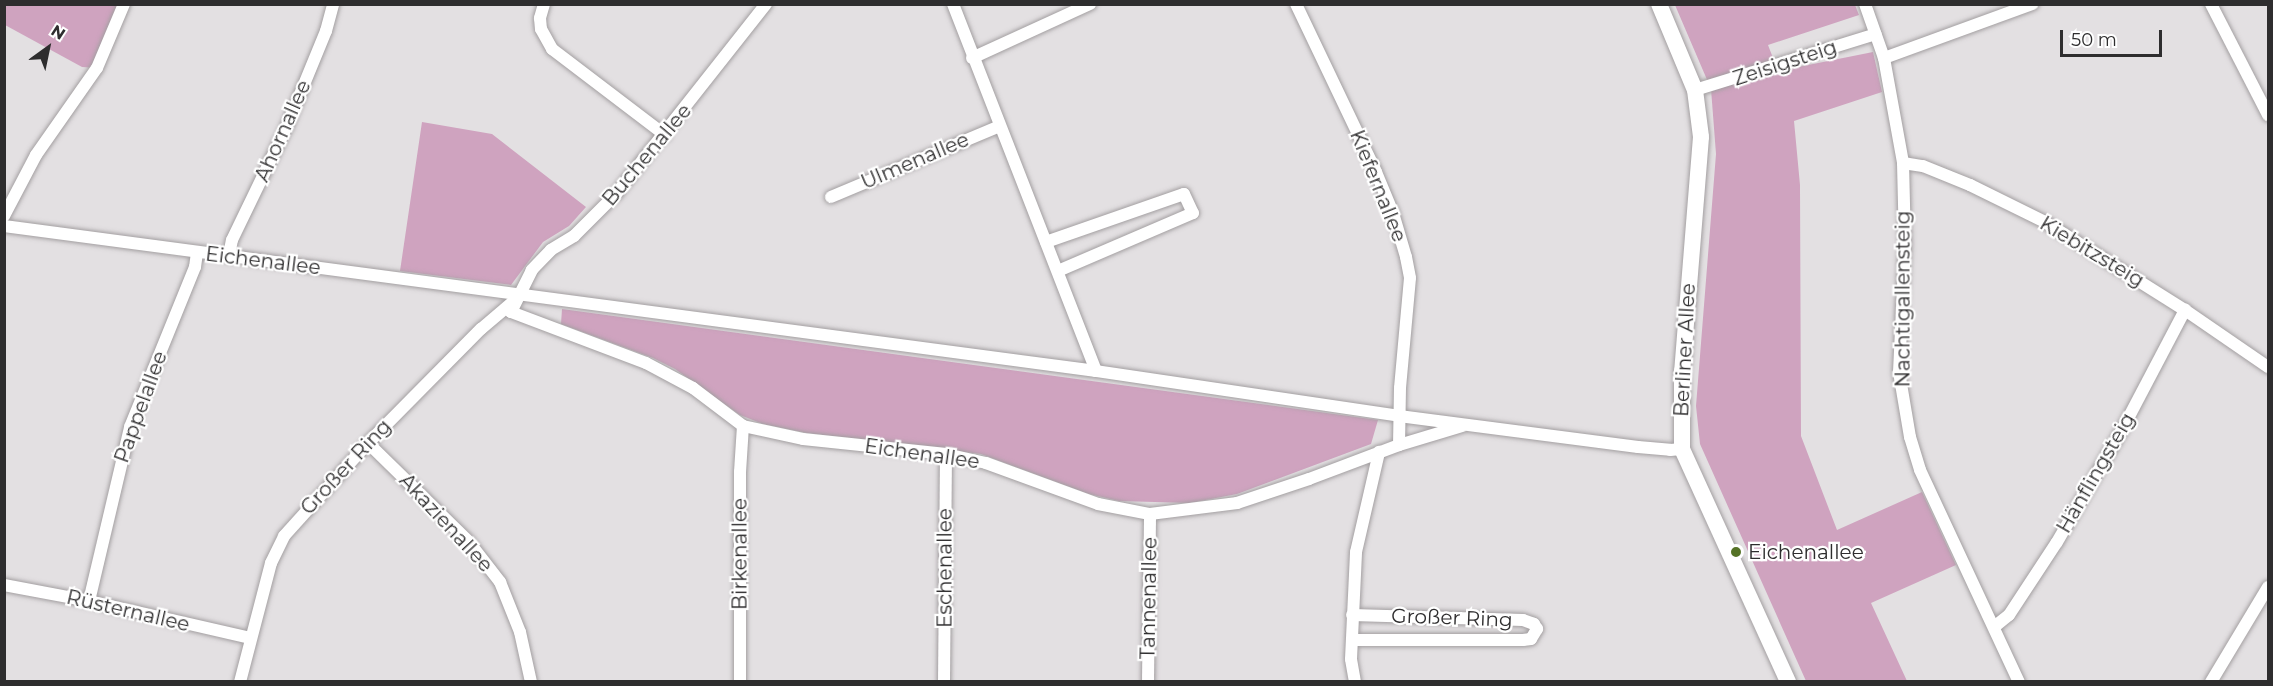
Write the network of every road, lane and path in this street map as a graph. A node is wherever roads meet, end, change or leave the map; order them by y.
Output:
1 (124, 4) edge
2 (333, 4) edge
3 (544, 4) edge
4 (766, 4) edge
5 (953, 4) edge
6 (1090, 4) edge
7 (1296, 4) edge
8 (1659, 4) edge
9 (1865, 4) edge
10 (2032, 4) edge
11 (2211, 4) edge
12 (1876, 34) junction
13 (972, 58) junction
14 (1884, 58) junction
15 (1695, 90) junction
16 (2268, 115) edge
17 (999, 126) junction
18 (665, 135) junction
19 (1903, 163) junction
20 (831, 196) dead end
21 (4, 216) edge
22 (4, 226) edge
23 (1046, 242) junction
24 (197, 252) junction
25 (229, 255) junction
26 (1058, 271) junction
27 (522, 295) junction
28 (2185, 310) junction
29 (2268, 367) edge
30 (1096, 371) junction
31 (1399, 416) junction
32 (1469, 424) junction
33 (743, 426) junction
34 (368, 443) junction
35 (1399, 445) junction
36 (1682, 448) junction
37 (1379, 452) junction
38 (946, 454) junction
39 (1150, 514) junction
40 (4, 585) edge
41 (2268, 587) edge
42 (89, 601) junction
43 (1352, 615) junction
44 (1994, 627) junction
45 (250, 638) junction
46 (1352, 640) junction
47 (240, 681) edge
48 (531, 681) edge
49 (740, 681) edge
50 (944, 681) edge
51 (1148, 681) edge
52 (1355, 681) edge
53 (1788, 681) edge
54 (2019, 681) edge
55 (2211, 681) edge

1 - 21 street
2 - 25 street, Ahornallee
3 - 18 street
4 - 18 street, Buchenallee
5 - 13 street
6 - 13 street
7 - 31 street, Kiefernallee
8 - 15 main road, Berliner Allee
9 - 12 street, Nachtigallensteig
10 - 14 street
11 - 16 street
12 - 14 street, Nachtigallensteig
12 - 15 street, Zeisigsteig
13 - 17 street
14 - 19 street, Nachtigallensteig
15 - 36 main road, Berliner Allee
17 - 20 street, Ulmenallee
17 - 23 street
18 - 27 street, Buchenallee
19 - 28 street, Kiebitzsteig
19 - 44 street, Nachtigallensteig
22 - 24 street, Eichenallee
23 - 26 street
23 - 26 street
24 - 25 street, Eichenallee
24 - 42 street, Pappelallee
25 - 27 street, Eichenallee
26 - 30 street
27 - 30 street, Eichenallee
27 - 33 street, Eichenallee
27 - 34 street, Großer Ring
28 - 29 street, Kiebitzsteig
28 - 44 street, Hänflingsteig
30 - 31 street, Eichenallee
31 - 32 street, Eichenallee
31 - 35 street
32 - 35 street, Eichenallee
32 - 36 street, Eichenallee
33 - 38 street, Eichenallee
33 - 49 street, Birkenallee
34 - 45 street, Großer Ring
34 - 48 street, Akazienallee
35 - 37 street, Eichenallee
36 - 53 main road, Berliner Allee
37 - 39 street, Eichenallee
37 - 43 street
38 - 39 street, Eichenallee
38 - 50 street, Eschenallee
39 - 51 street, Tannenallee
40 - 42 street, Rüsternallee
41 - 55 street
42 - 45 street, Rüsternallee
43 - 46 street
43 - 46 street, Großer Ring
44 - 54 street, Nachtigallensteig
45 - 47 street, Großer Ring
46 - 52 street

